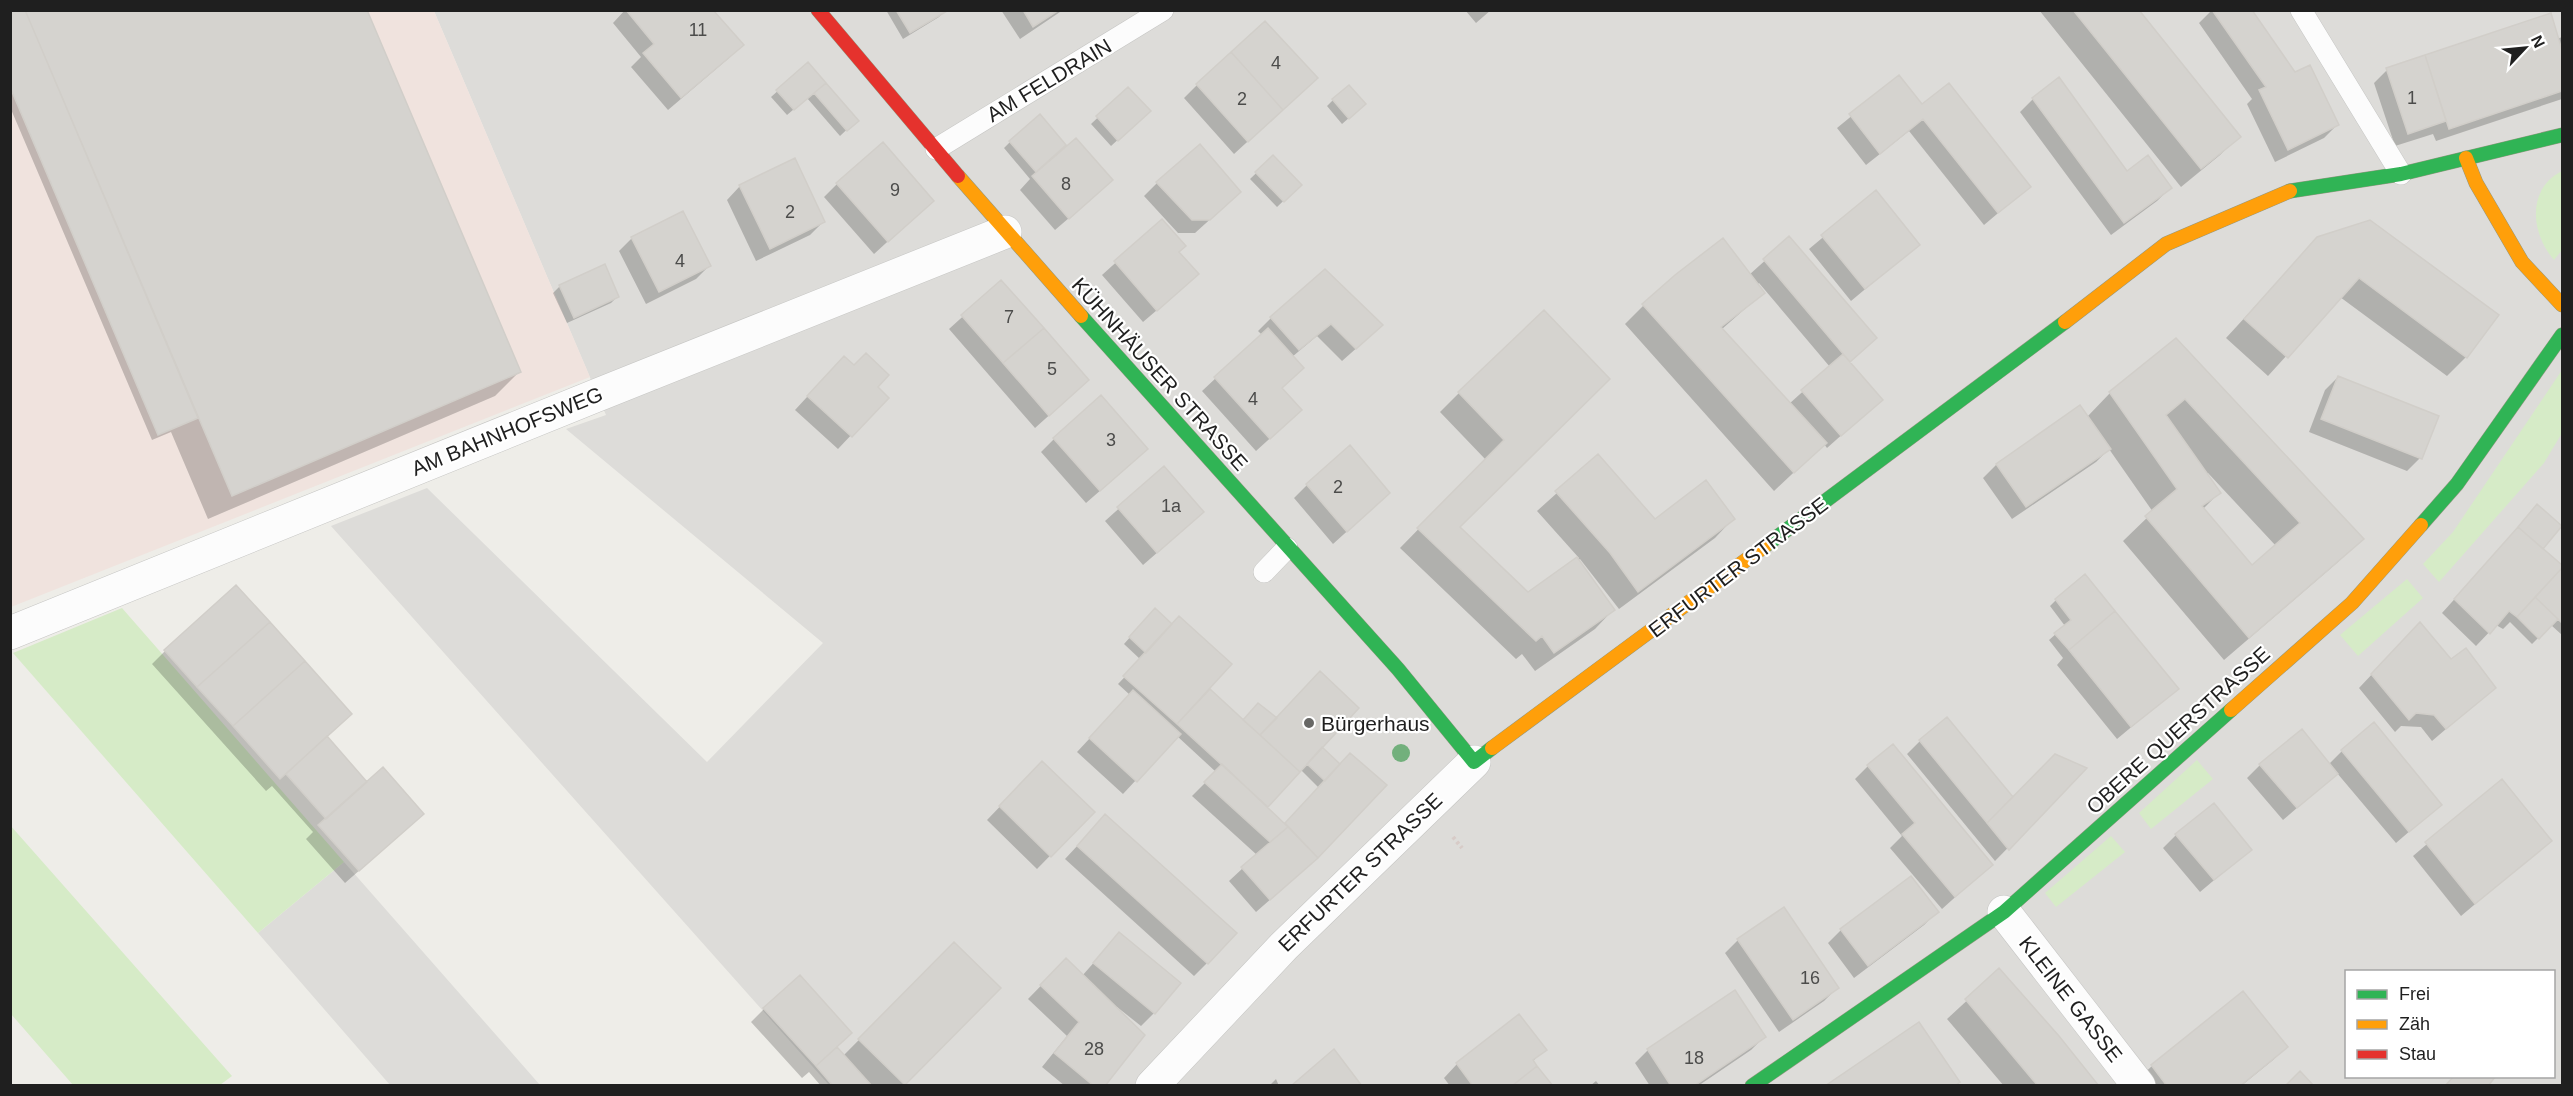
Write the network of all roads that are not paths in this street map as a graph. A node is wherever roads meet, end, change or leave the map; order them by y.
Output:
1 (818, 10) edge
2 (1163, 10) edge
3 (2301, 10) edge
4 (2562, 135) edge
5 (936, 149) junction
6 (2466, 158) junction
7 (2401, 174) junction
8 (1005, 232) junction
9 (2562, 305) edge
10 (2562, 335) edge
11 (1287, 548) junction
12 (1264, 572) dead end
13 (10, 633) edge
14 (1474, 762) junction
15 (2004, 912) junction
16 (1152, 1086) edge
17 (1752, 1086) edge
18 (2139, 1086) edge

1 - 5 street, KÜHNHÄUSER STRASSE
2 - 5 lane, AM FELDRAIN
3 - 7 lane
4 - 6 street, ERFURTER STRASSE
5 - 8 street, KÜHNHÄUSER STRASSE
6 - 7 street, ERFURTER STRASSE
6 - 9 street
7 - 14 street, ERFURTER STRASSE
8 - 11 street, KÜHNHÄUSER STRASSE
8 - 13 street, AM BAHNHOFSWEG
10 - 15 street, OBERE QUERSTRASSE
11 - 12 lane
11 - 14 street, KÜHNHÄUSER STRASSE
14 - 16 street, ERFURTER STRASSE
15 - 17 street, OBERE QUERSTRASSE
15 - 18 street, KLEINE GASSE

